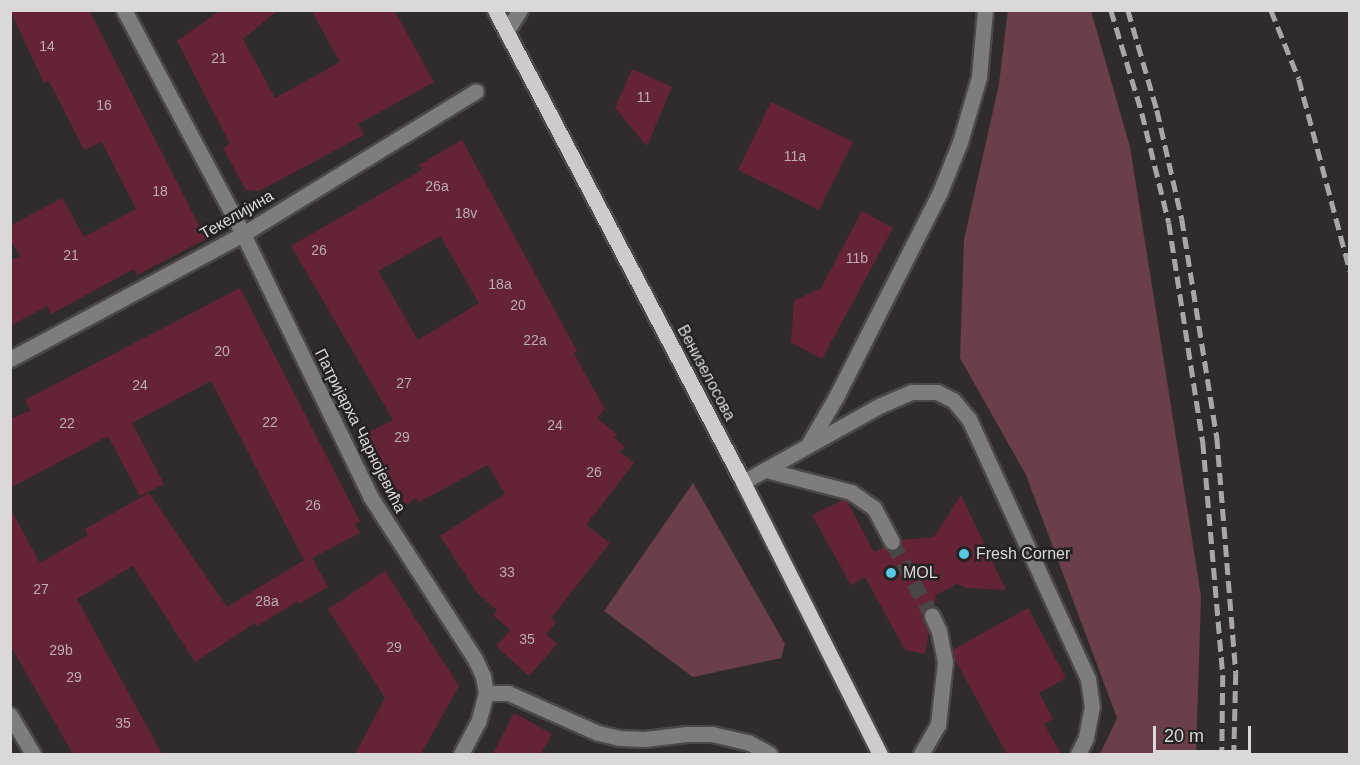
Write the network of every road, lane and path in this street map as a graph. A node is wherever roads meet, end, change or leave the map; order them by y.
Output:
1 (124, 10) edge
2 (495, 10) edge
3 (520, 10) edge
4 (986, 10) edge
5 (506, 32) junction
6 (476, 91) dead end
7 (243, 234) junction
8 (10, 359) edge
9 (807, 447) junction
10 (766, 470) junction
11 (743, 482) junction
12 (892, 542) tunnel mouth
13 (932, 616) tunnel mouth
14 (486, 693) junction
15 (10, 715) edge
16 (33, 754) edge
17 (461, 754) edge
18 (770, 754) edge
19 (880, 754) edge
20 (921, 754) edge
21 (1078, 754) edge

1 - 7 street, Патријарха Чарнојевића
2 - 5 main road, Венизелосова
3 - 5 street
4 - 9 street
5 - 11 main road, Венизелосова
6 - 7 street, Текелијина
7 - 8 street, Текелијина
7 - 14 street, Патријарха Чарнојевића
9 - 10 street
9 - 21 street
10 - 11 street
10 - 12 street
11 - 19 main road, Венизелосова
13 - 20 street
14 - 17 street
14 - 18 street
15 - 16 street

